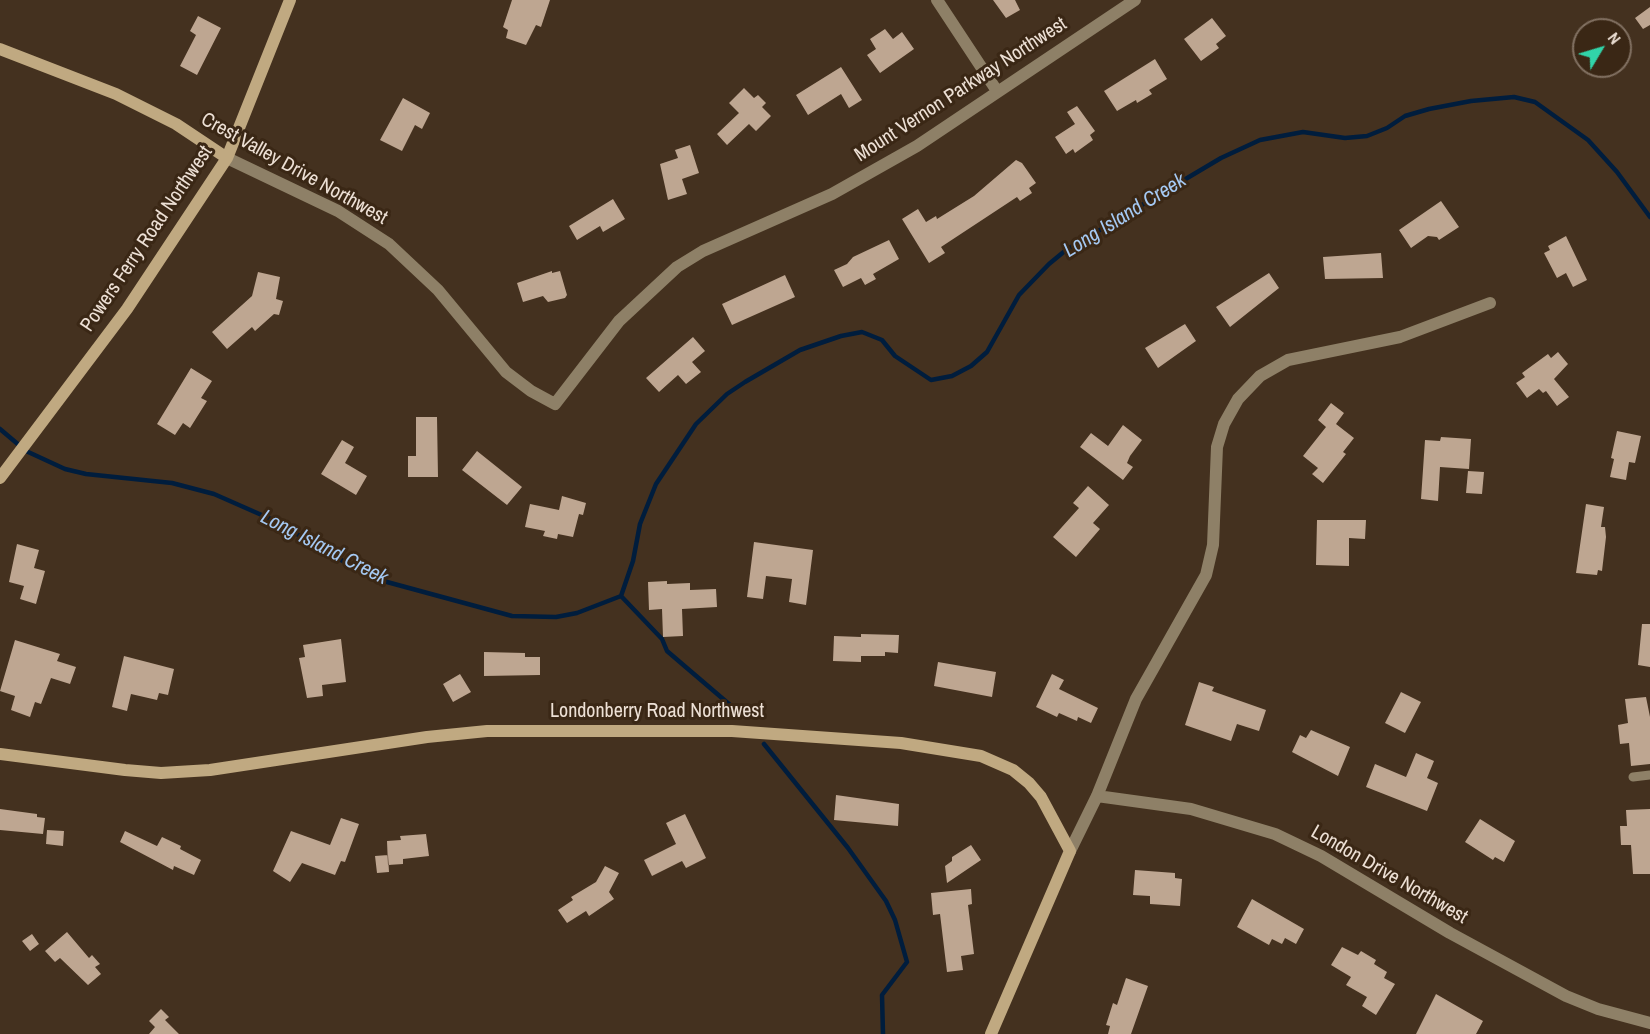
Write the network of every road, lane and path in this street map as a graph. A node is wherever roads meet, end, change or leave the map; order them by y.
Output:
1 (290, 0) edge
2 (937, 0) edge
3 (1135, 0) edge
4 (0, 49) edge
5 (997, 91) junction
6 (227, 158) junction
7 (1490, 303) dead end
8 (555, 404) joint
9 (0, 478) edge
10 (0, 754) edge
11 (1650, 775) edge
12 (1633, 777) dead end
13 (1097, 796) junction
14 (1070, 851) junction
15 (1650, 1023) edge
16 (991, 1034) edge

1 - 6 street, Powers Ferry Road Northwest
2 - 5 street
3 - 5 street, Mount Vernon Parkway Northwest
4 - 6 street, Crest Valley Drive Northwest
5 - 8 street, Mount Vernon Parkway Northwest
6 - 8 street, Crest Valley Drive Northwest
6 - 9 street, Powers Ferry Road Northwest
7 - 13 street
10 - 14 street, Londonberry Road Northwest
11 - 12 lane
13 - 14 street
13 - 15 street, London Drive Northwest
14 - 16 street

